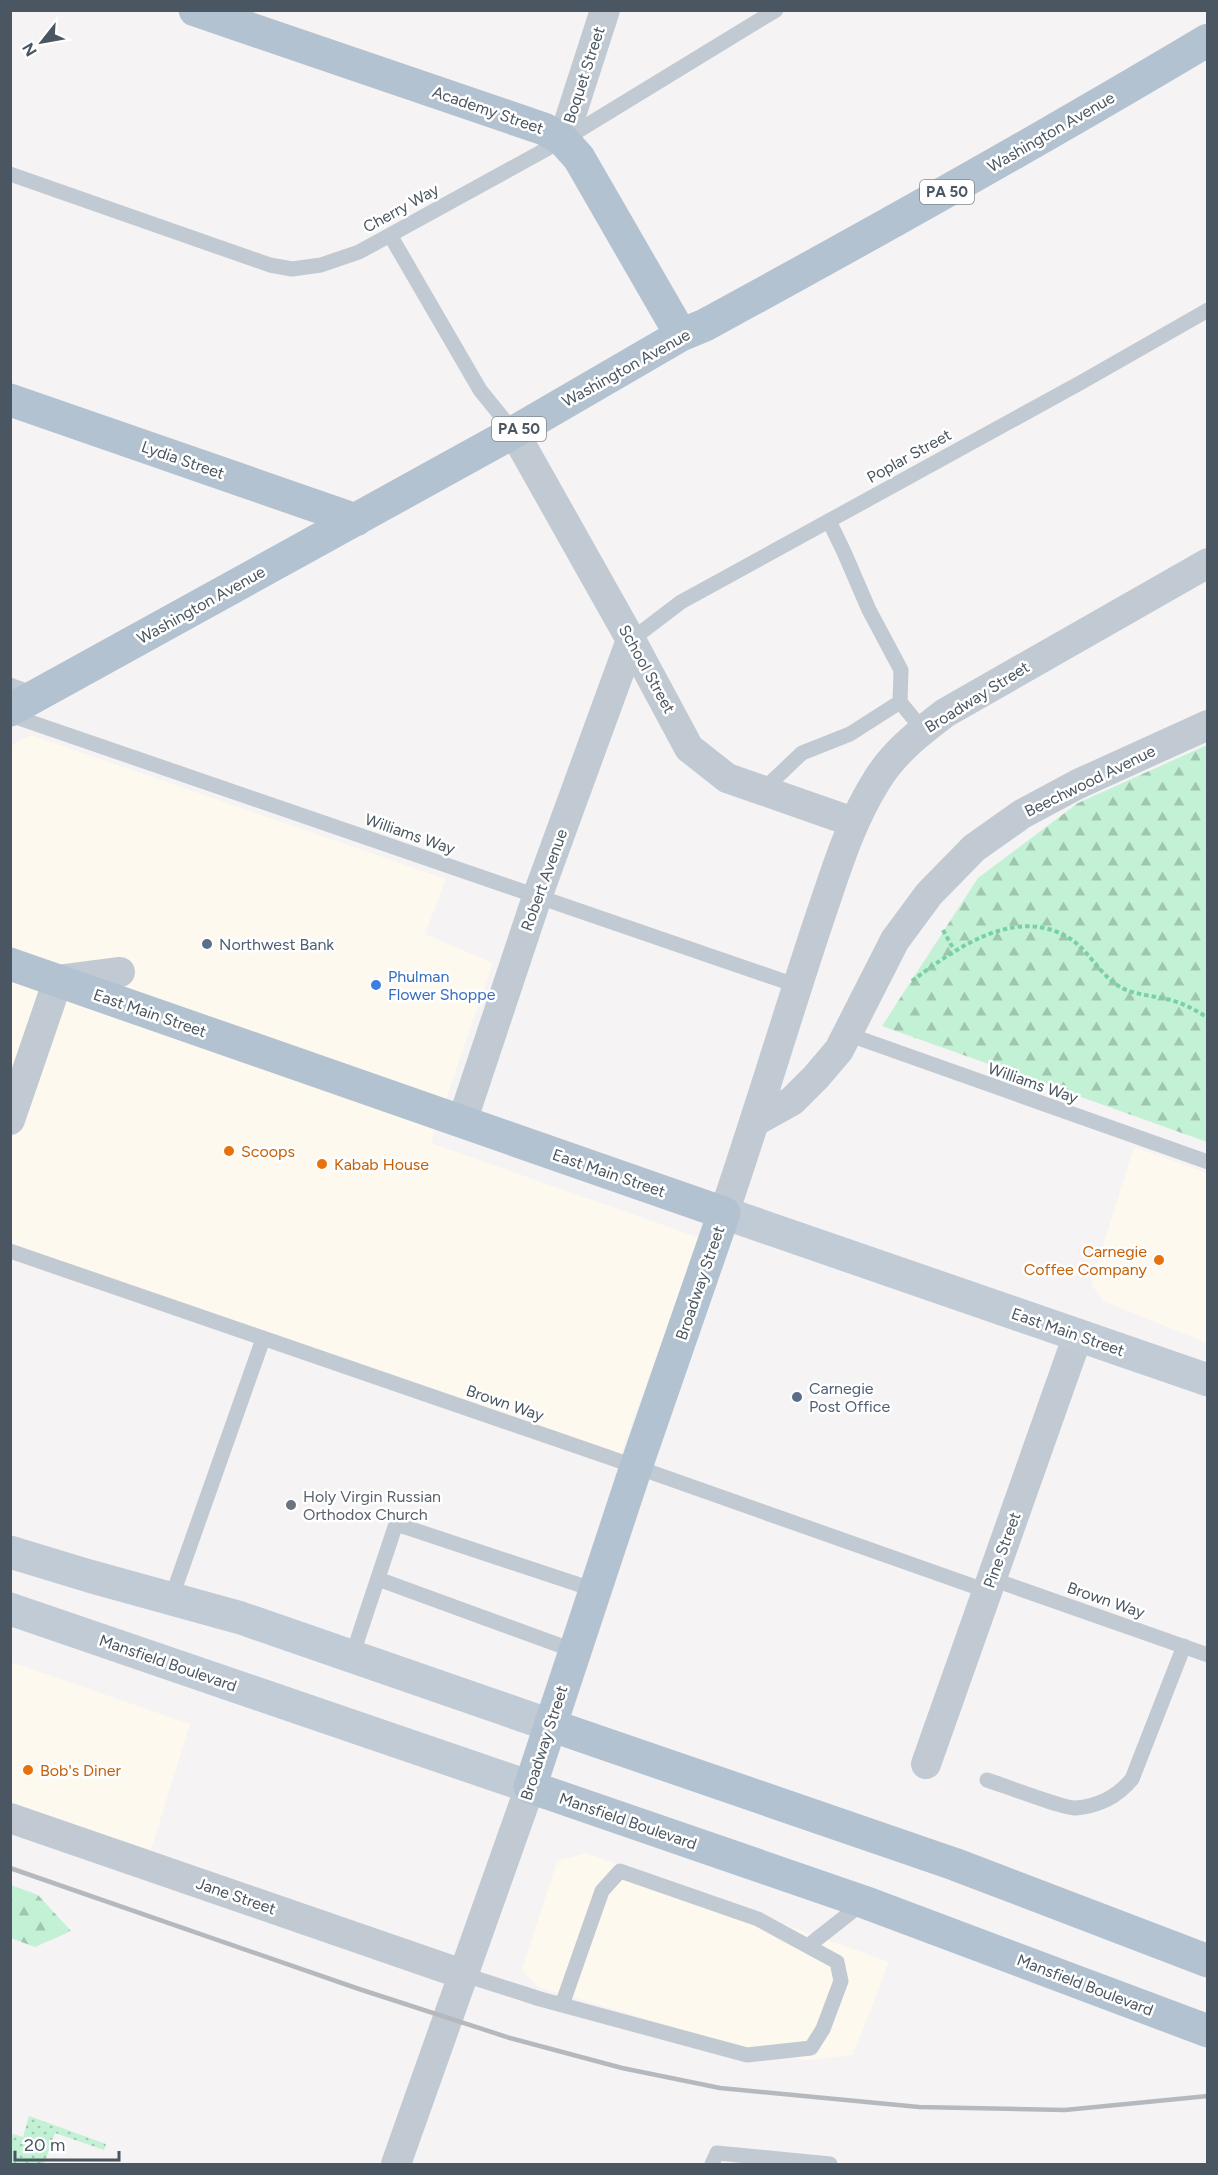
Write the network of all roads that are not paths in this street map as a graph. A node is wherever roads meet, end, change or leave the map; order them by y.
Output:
1 (195, 10) edge
2 (605, 10) edge
3 (776, 10) edge
4 (1208, 40) edge
5 (563, 140) junction
6 (10, 174) edge
7 (390, 235) junction
8 (1208, 310) edge
9 (681, 335) junction
10 (10, 400) edge
11 (514, 432) junction
12 (356, 520) junction
13 (829, 521) junction
14 (1208, 563) edge
15 (631, 640) junction
16 (19, 697) edge
17 (900, 702) junction
18 (10, 715) edge
19 (1208, 725) edge
20 (923, 730) junction
21 (762, 790) junction
22 (853, 822) junction
23 (537, 897) junction
24 (10, 964) edge
25 (120, 972) dead end
26 (58, 980) junction
27 (798, 986) junction
28 (847, 1034) junction
29 (10, 1120) edge
30 (756, 1121) junction
31 (462, 1122) junction
32 (1208, 1162) edge
33 (724, 1213) junction
34 (10, 1251) edge
35 (1078, 1335) junction
36 (263, 1339) junction
37 (1208, 1380) edge
38 (636, 1467) junction
39 (10, 1552) edge
40 (378, 1579) junction
41 (989, 1585) junction
42 (595, 1590) junction
43 (171, 1599) junction
44 (10, 1609) edge
45 (1184, 1646) junction
46 (580, 1653) dead end
47 (1208, 1655) edge
48 (352, 1656) junction
49 (550, 1725) junction
50 (926, 1764) dead end
51 (987, 1780) dead end
52 (530, 1787) junction
53 (10, 1818) edge
54 (864, 1902) junction
55 (808, 1946) junction
56 (1208, 1961) edge
57 (462, 1974) junction
58 (562, 2005) junction
59 (1208, 2031) edge
60 (396, 2164) edge
61 (712, 2164) edge
62 (830, 2164) edge

1 - 5 main road, Academy Street
2 - 5 street, Boquet Street
3 - 5 lane, Cherry Way
4 - 9 main road, Washington Avenue / PA 50
5 - 7 lane, Cherry Way
5 - 9 main road, Academy Street
6 - 7 lane, Cherry Way
7 - 11 lane
8 - 13 lane, Poplar Street
9 - 11 main road, Washington Avenue / PA 50
10 - 12 main road, Lydia Street
11 - 12 main road, Washington Avenue / PA 50
11 - 15 street, School Street
12 - 16 main road, Washington Avenue / PA 50
13 - 15 lane, Poplar Street
13 - 17 lane
14 - 20 street, Broadway Street
15 - 21 street, School Street
15 - 23 street, Robert Avenue
17 - 20 lane
17 - 21 lane
18 - 23 lane, Williams Way
19 - 28 street, Beechwood Avenue
20 - 22 street, Broadway Street
21 - 22 street, School Street
22 - 27 street, Broadway Street
23 - 27 lane, Williams Way
23 - 31 street, Robert Avenue
24 - 26 main road, East Main Street
25 - 26 street
26 - 29 street
26 - 31 main road, East Main Street
27 - 30 street, Broadway Street
28 - 30 street, Beechwood Avenue
28 - 32 lane, Williams Way
30 - 33 street, Broadway Street
31 - 33 main road, East Main Street
33 - 35 main road, East Main Street
33 - 38 main road, Broadway Street
34 - 36 lane, Brown Way
35 - 37 main road, East Main Street
35 - 41 street, Pine Street
36 - 38 lane, Brown Way
36 - 43 lane
38 - 41 lane, Brown Way
38 - 42 main road, Broadway Street
39 - 43 main road
40 - 42 lane
40 - 46 lane
40 - 48 lane
41 - 45 lane, Brown Way
41 - 50 street, Pine Street
42 - 49 main road, Broadway Street
43 - 48 main road
44 - 52 main road, Mansfield Boulevard
45 - 47 lane, Brown Way
45 - 51 lane
48 - 49 main road
49 - 52 main road, Broadway Street
49 - 56 main road
52 - 54 main road, Mansfield Boulevard
52 - 57 street, Broadway Street
53 - 57 street, Jane Street
54 - 55 lane
54 - 59 main road, Mansfield Boulevard
55 - 58 lane
55 - 58 lane
57 - 58 lane
57 - 60 street, Broadway Street
61 - 62 lane

